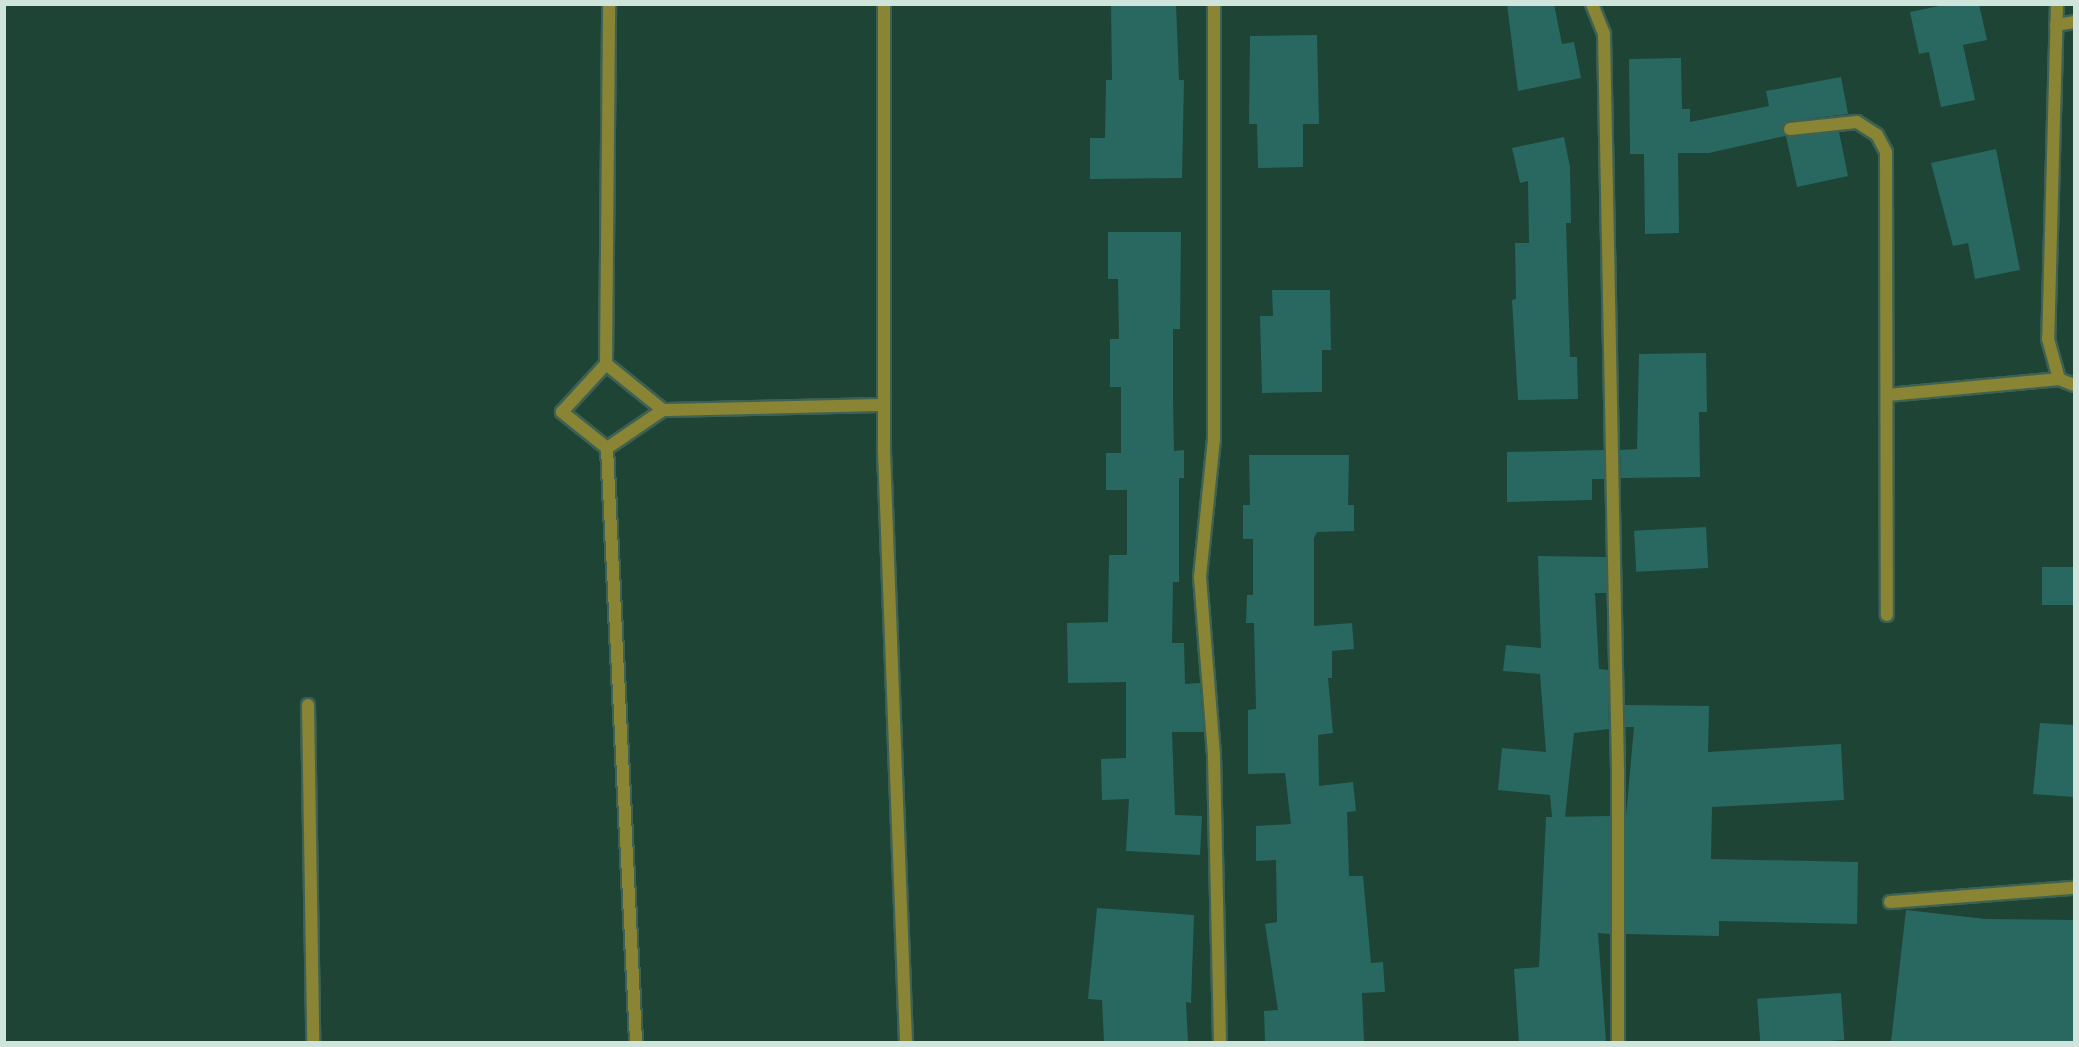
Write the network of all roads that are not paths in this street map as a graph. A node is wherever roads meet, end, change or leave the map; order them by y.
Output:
1 (609, 4) edge
2 (884, 4) edge
3 (1214, 4) edge
4 (1592, 4) edge
5 (2057, 4) edge
6 (2074, 22) edge
7 (2056, 25) junction
8 (1790, 129) dead end
9 (606, 364) junction
10 (2059, 379) junction
11 (2074, 385) edge
12 (1888, 396) junction
13 (884, 405) junction
14 (663, 410) junction
15 (607, 448) junction
16 (1887, 615) dead end
17 (308, 705) dead end
18 (2074, 888) edge
19 (1890, 902) dead end
20 (313, 1042) edge
21 (636, 1042) edge
22 (906, 1042) edge
23 (1220, 1042) edge
24 (1618, 1042) edge

1 - 9 street
2 - 13 street
3 - 23 street
4 - 24 street
5 - 7 street
6 - 7 street
7 - 10 street
8 - 12 street
9 - 14 street
9 - 15 street
10 - 11 street
10 - 12 street
12 - 16 street
13 - 14 street
13 - 22 street
14 - 15 street
15 - 21 street
17 - 20 street
18 - 19 street

